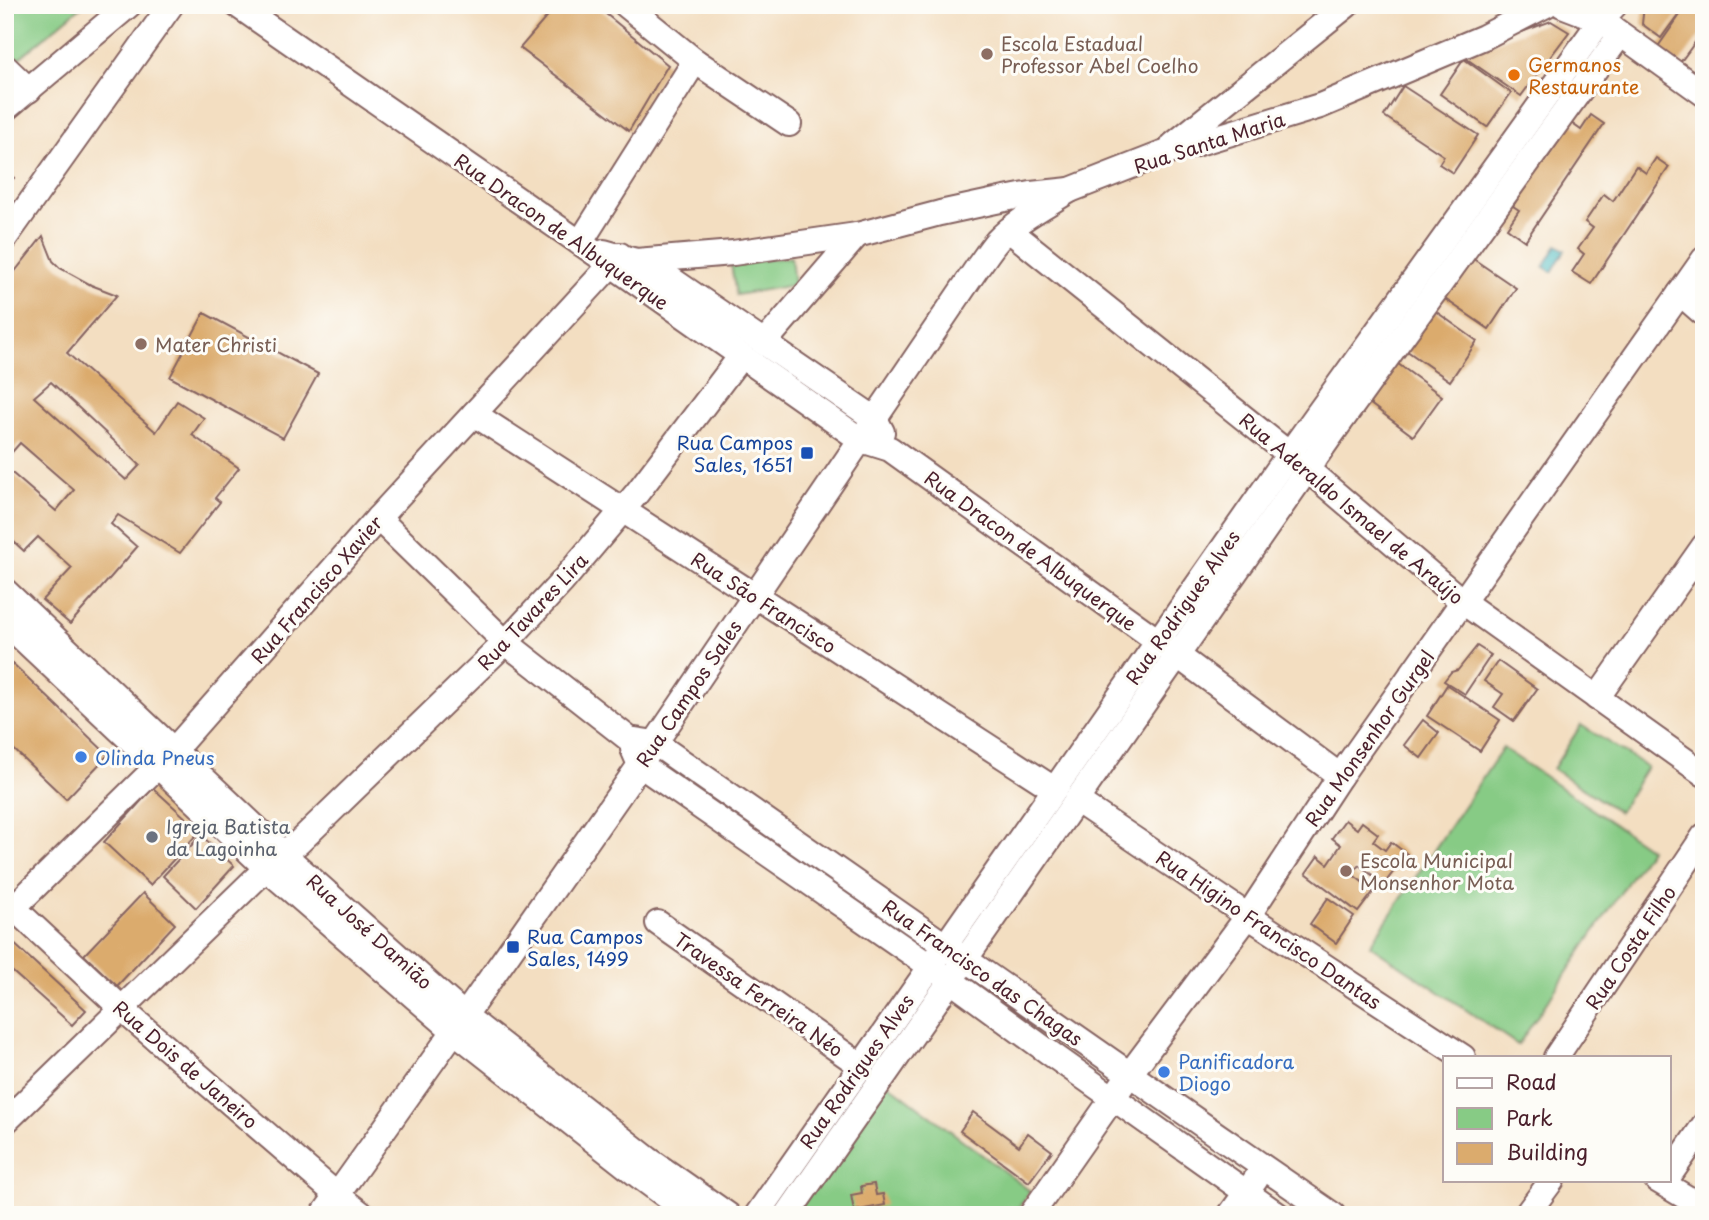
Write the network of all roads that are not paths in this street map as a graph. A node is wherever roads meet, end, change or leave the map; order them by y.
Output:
1 (129, 5) edge
2 (171, 5) edge
3 (237, 5) edge
4 (626, 5) edge
5 (1347, 5) edge
6 (1546, 5) edge
7 (1562, 5) edge
8 (1612, 20) edge
9 (695, 61) junction
10 (5, 67) edge
11 (29, 90) junction
12 (1704, 94) edge
13 (5, 109) edge
14 (789, 124) dead end
15 (1162, 154) junction
16 (1070, 190) junction
17 (1009, 230) junction
18 (858, 235) junction
19 (5, 239) edge
20 (585, 246) junction
21 (1704, 259) edge
22 (623, 260) junction
23 (1680, 293) junction
24 (1704, 314) edge
25 (764, 343) junction
26 (741, 356) junction
27 (474, 414) junction
28 (875, 419) junction
29 (861, 440) junction
30 (890, 449) junction
31 (1298, 462) junction
32 (622, 510) junction
33 (378, 517) junction
34 (1704, 546) edge
35 (5, 591) edge
36 (755, 596) junction
37 (1463, 602) junction
38 (5, 622) edge
39 (505, 642) junction
40 (1167, 649) junction
41 (1597, 698) junction
42 (629, 739) junction
43 (655, 743) junction
44 (167, 758) junction
45 (640, 765) junction
46 (1704, 774) edge
47 (1340, 776) junction
48 (1065, 794) junction
49 (1704, 836) edge
50 (283, 860) junction
51 (8, 908) edge
52 (1248, 916) junction
53 (658, 923) dead end
54 (955, 952) junction
55 (940, 973) junction
56 (127, 1013) junction
57 (460, 1023) junction
58 (1461, 1056) edge
59 (1557, 1056) edge
60 (860, 1065) junction
61 (1129, 1075) junction
62 (1114, 1098) junction
63 (5, 1122) edge
64 (1704, 1125) edge
65 (5, 1142) edge
66 (1265, 1168) junction
67 (1670, 1172) edge
68 (1551, 1182) edge
69 (1667, 1182) edge
70 (1246, 1192) junction
71 (330, 1205) edge
72 (1704, 1208) edge
73 (363, 1215) edge
74 (692, 1215) edge
75 (728, 1215) edge
76 (757, 1215) edge
77 (787, 1215) edge
78 (1031, 1215) edge
79 (1230, 1215) edge
80 (1278, 1215) edge
81 (1333, 1215) edge
82 (1526, 1215) edge

1 - 11 street
2 - 19 street
3 - 20 street, Rua Dracon de Albuquerque
4 - 9 street
5 - 15 street
6 - 15 street, Rua Santa Maria
7 - 8 street
8 - 12 street
8 - 31 street, Rua Rodrigues Alves
9 - 14 street
9 - 20 street
10 - 11 street
11 - 13 street
15 - 16 street, Rua Santa Maria
16 - 17 street, Rua Campos Sales
16 - 18 street, Rua Santa Maria
17 - 28 street, Rua Campos Sales
17 - 31 street, Rua Aderaldo Ismael de Araújo
18 - 22 street, Rua Santa Maria
18 - 25 street
20 - 22 street, Rua Santa Maria
21 - 23 street, Rua Monsenhor Gurgel
22 - 25 street, Rua Dracon de Albuquerque
22 - 26 street, Rua Dracon de Albuquerque
22 - 27 street, Rua Francisco Xavier
23 - 24 street
23 - 37 street, Rua Monsenhor Gurgel
25 - 28 street, Rua Dracon de Albuquerque
26 - 29 street, Rua Dracon de Albuquerque
26 - 32 street, Rua Tavares Lira
27 - 32 street, Rua São Francisco
27 - 33 street, Rua Francisco Xavier
28 - 29 street, Rua Campos Sales
28 - 30 street, Rua Dracon de Albuquerque
29 - 30 street, Rua Dracon de Albuquerque
29 - 36 street, Rua Campos Sales
30 - 40 street, Rua Dracon de Albuquerque
31 - 37 street, Rua Aderaldo Ismael de Araújo
31 - 40 street, Rua Rodrigues Alves
32 - 36 street, Rua São Francisco
32 - 39 street, Rua Tavares Lira
33 - 39 street, Rua Francisco das Chagas
33 - 44 street, Rua Francisco Xavier
34 - 41 street
35 - 44 street, Rua José Damião
36 - 43 street, Rua Campos Sales
36 - 48 street, Rua São Francisco
37 - 41 street, Rua Aderaldo Ismael de Araújo
37 - 47 street, Rua Monsenhor Gurgel
38 - 44 street, Rua José Damião
39 - 42 street, Rua Francisco das Chagas
39 - 50 street, Rua Tavares Lira
40 - 47 street, Rua Dracon de Albuquerque
40 - 48 street, Rua Rodrigues Alves
41 - 46 street, Rua Aderaldo Ismael de Araújo
42 - 43 street, Rua Francisco das Chagas
42 - 45 street, Rua Francisco das Chagas
43 - 45 street, Rua Campos Sales
43 - 54 street, Rua Francisco das Chagas
44 - 50 street, Rua José Damião
44 - 51 street, Rua Francisco Xavier
45 - 55 street, Rua Francisco das Chagas
45 - 57 street, Rua Campos Sales
47 - 52 street, Rua Monsenhor Gurgel
48 - 52 street, Rua Higino Francisco Dantas
48 - 54 street, Rua Rodrigues Alves
49 - 59 street, Rua Costa Filho
50 - 56 street, Rua Tavares Lira
50 - 57 street, Rua José Damião
51 - 56 street, Rua Dois de Janeiro
52 - 58 street, Rua Higino Francisco Dantas
52 - 61 street, Rua Monsenhor Gurgel
53 - 60 street, Travessa Ferreira Néo
54 - 55 street, Rua Rodrigues Alves
54 - 61 street, Rua Francisco das Chagas
55 - 60 street, Rua Rodrigues Alves
55 - 62 street, Rua Francisco das Chagas
55 - 77 street, Rua Rodrigues Alves
56 - 63 street
56 - 65 street
56 - 71 street, Rua Dois de Janeiro
57 - 71 street, Rua Campos Sales
57 - 74 street, Rua José Damião
57 - 75 street, Rua José Damião
60 - 76 street, Rua Rodrigues Alves
61 - 62 street, Rua Monsenhor Gurgel
61 - 66 street, Rua Francisco das Chagas
62 - 70 street, Rua Francisco das Chagas
62 - 78 street, Rua Monsenhor Gurgel
64 - 67 street
66 - 70 street
66 - 81 street, Rua Francisco das Chagas
68 - 82 street
69 - 72 street
70 - 79 street
70 - 80 street, Rua Francisco das Chagas
71 - 73 street, Rua Dois de Janeiro

